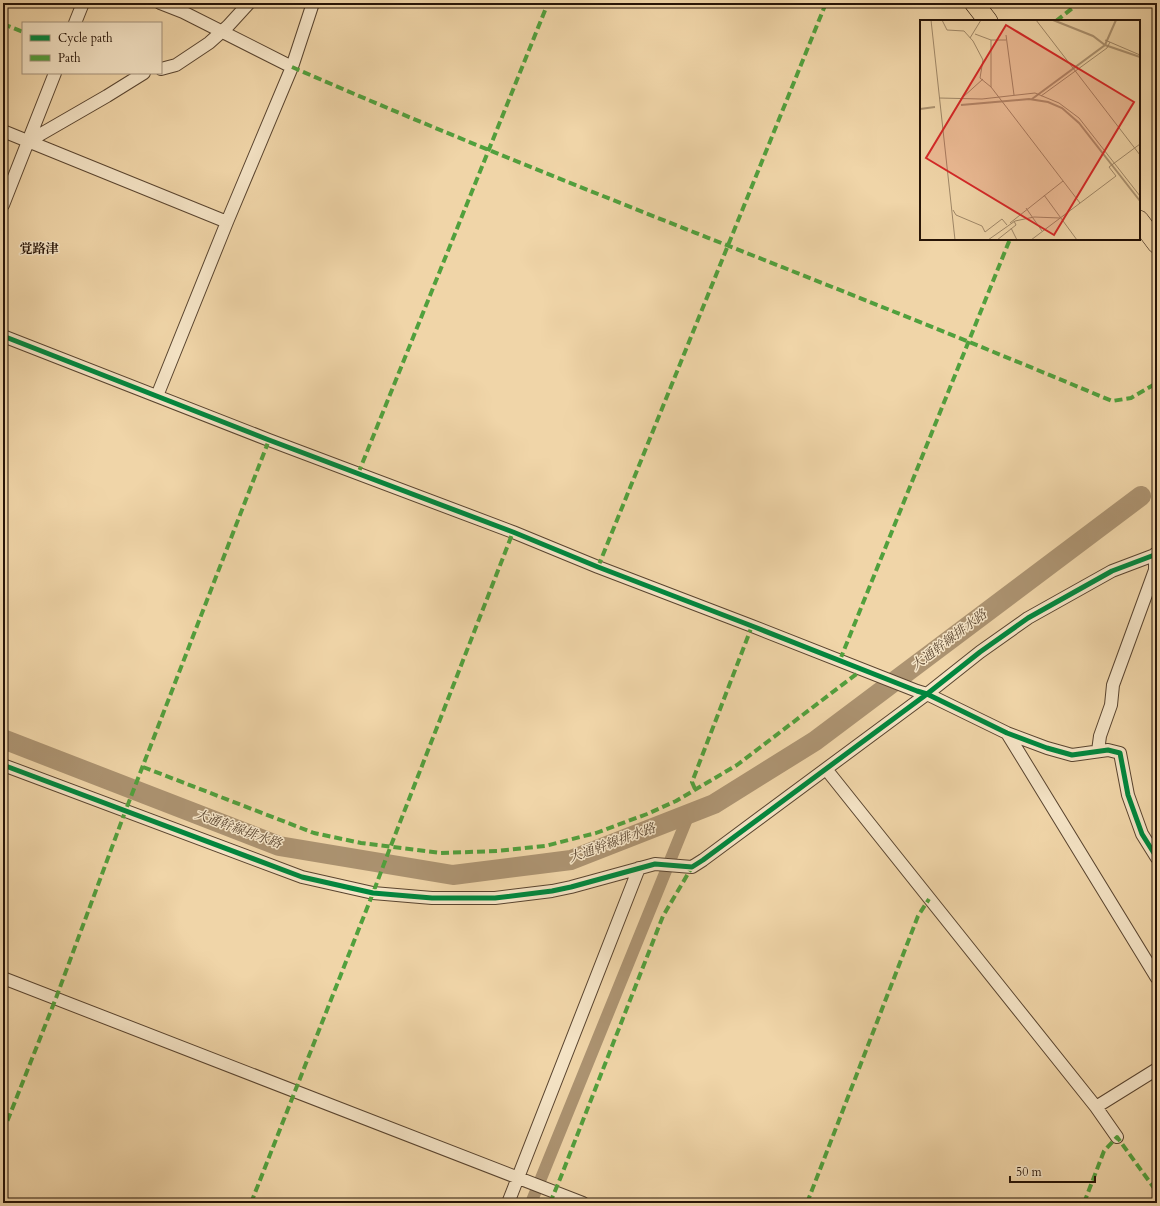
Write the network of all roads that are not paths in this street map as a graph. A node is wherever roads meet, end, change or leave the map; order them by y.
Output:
1 (83, 3) edge
2 (160, 3) edge
3 (249, 3) edge
4 (313, 3) edge
5 (974, 3) edge
6 (987, 20) edge
7 (75, 22) edge
8 (221, 32) junction
9 (292, 67) junction
10 (162, 68) edge
11 (55, 74) edge
12 (142, 74) edge
13 (3, 131) edge
14 (28, 141) junction
15 (3, 206) edge
16 (1140, 221) edge
17 (227, 222) junction
18 (1157, 244) edge
19 (3, 336) edge
20 (157, 396) junction
21 (1156, 554) edge
22 (922, 692) junction
23 (1007, 733) junction
24 (1098, 751) junction
25 (3, 765) edge
26 (826, 769) junction
27 (1157, 858) edge
28 (639, 868) junction
29 (3, 978) edge
30 (1157, 978) edge
31 (1157, 1069) edge
32 (1096, 1107) junction
33 (1117, 1137) dead end
34 (521, 1180) junction
35 (508, 1203) edge
36 (583, 1203) edge

1 - 7 street
2 - 8 street
3 - 8 street
4 - 9 street
5 - 6 main road
8 - 9 street
8 - 10 street
9 - 17 street
11 - 14 street
12 - 14 street
13 - 14 street
14 - 15 street
14 - 17 street
16 - 18 main road
17 - 20 street
19 - 20 street
20 - 22 street
21 - 22 street
21 - 24 street
22 - 23 street
22 - 26 street
23 - 24 street
23 - 30 street
24 - 27 street
25 - 28 street
26 - 28 street
26 - 32 street
28 - 34 street
29 - 34 street
31 - 32 street
32 - 33 street
34 - 35 street
34 - 36 street

